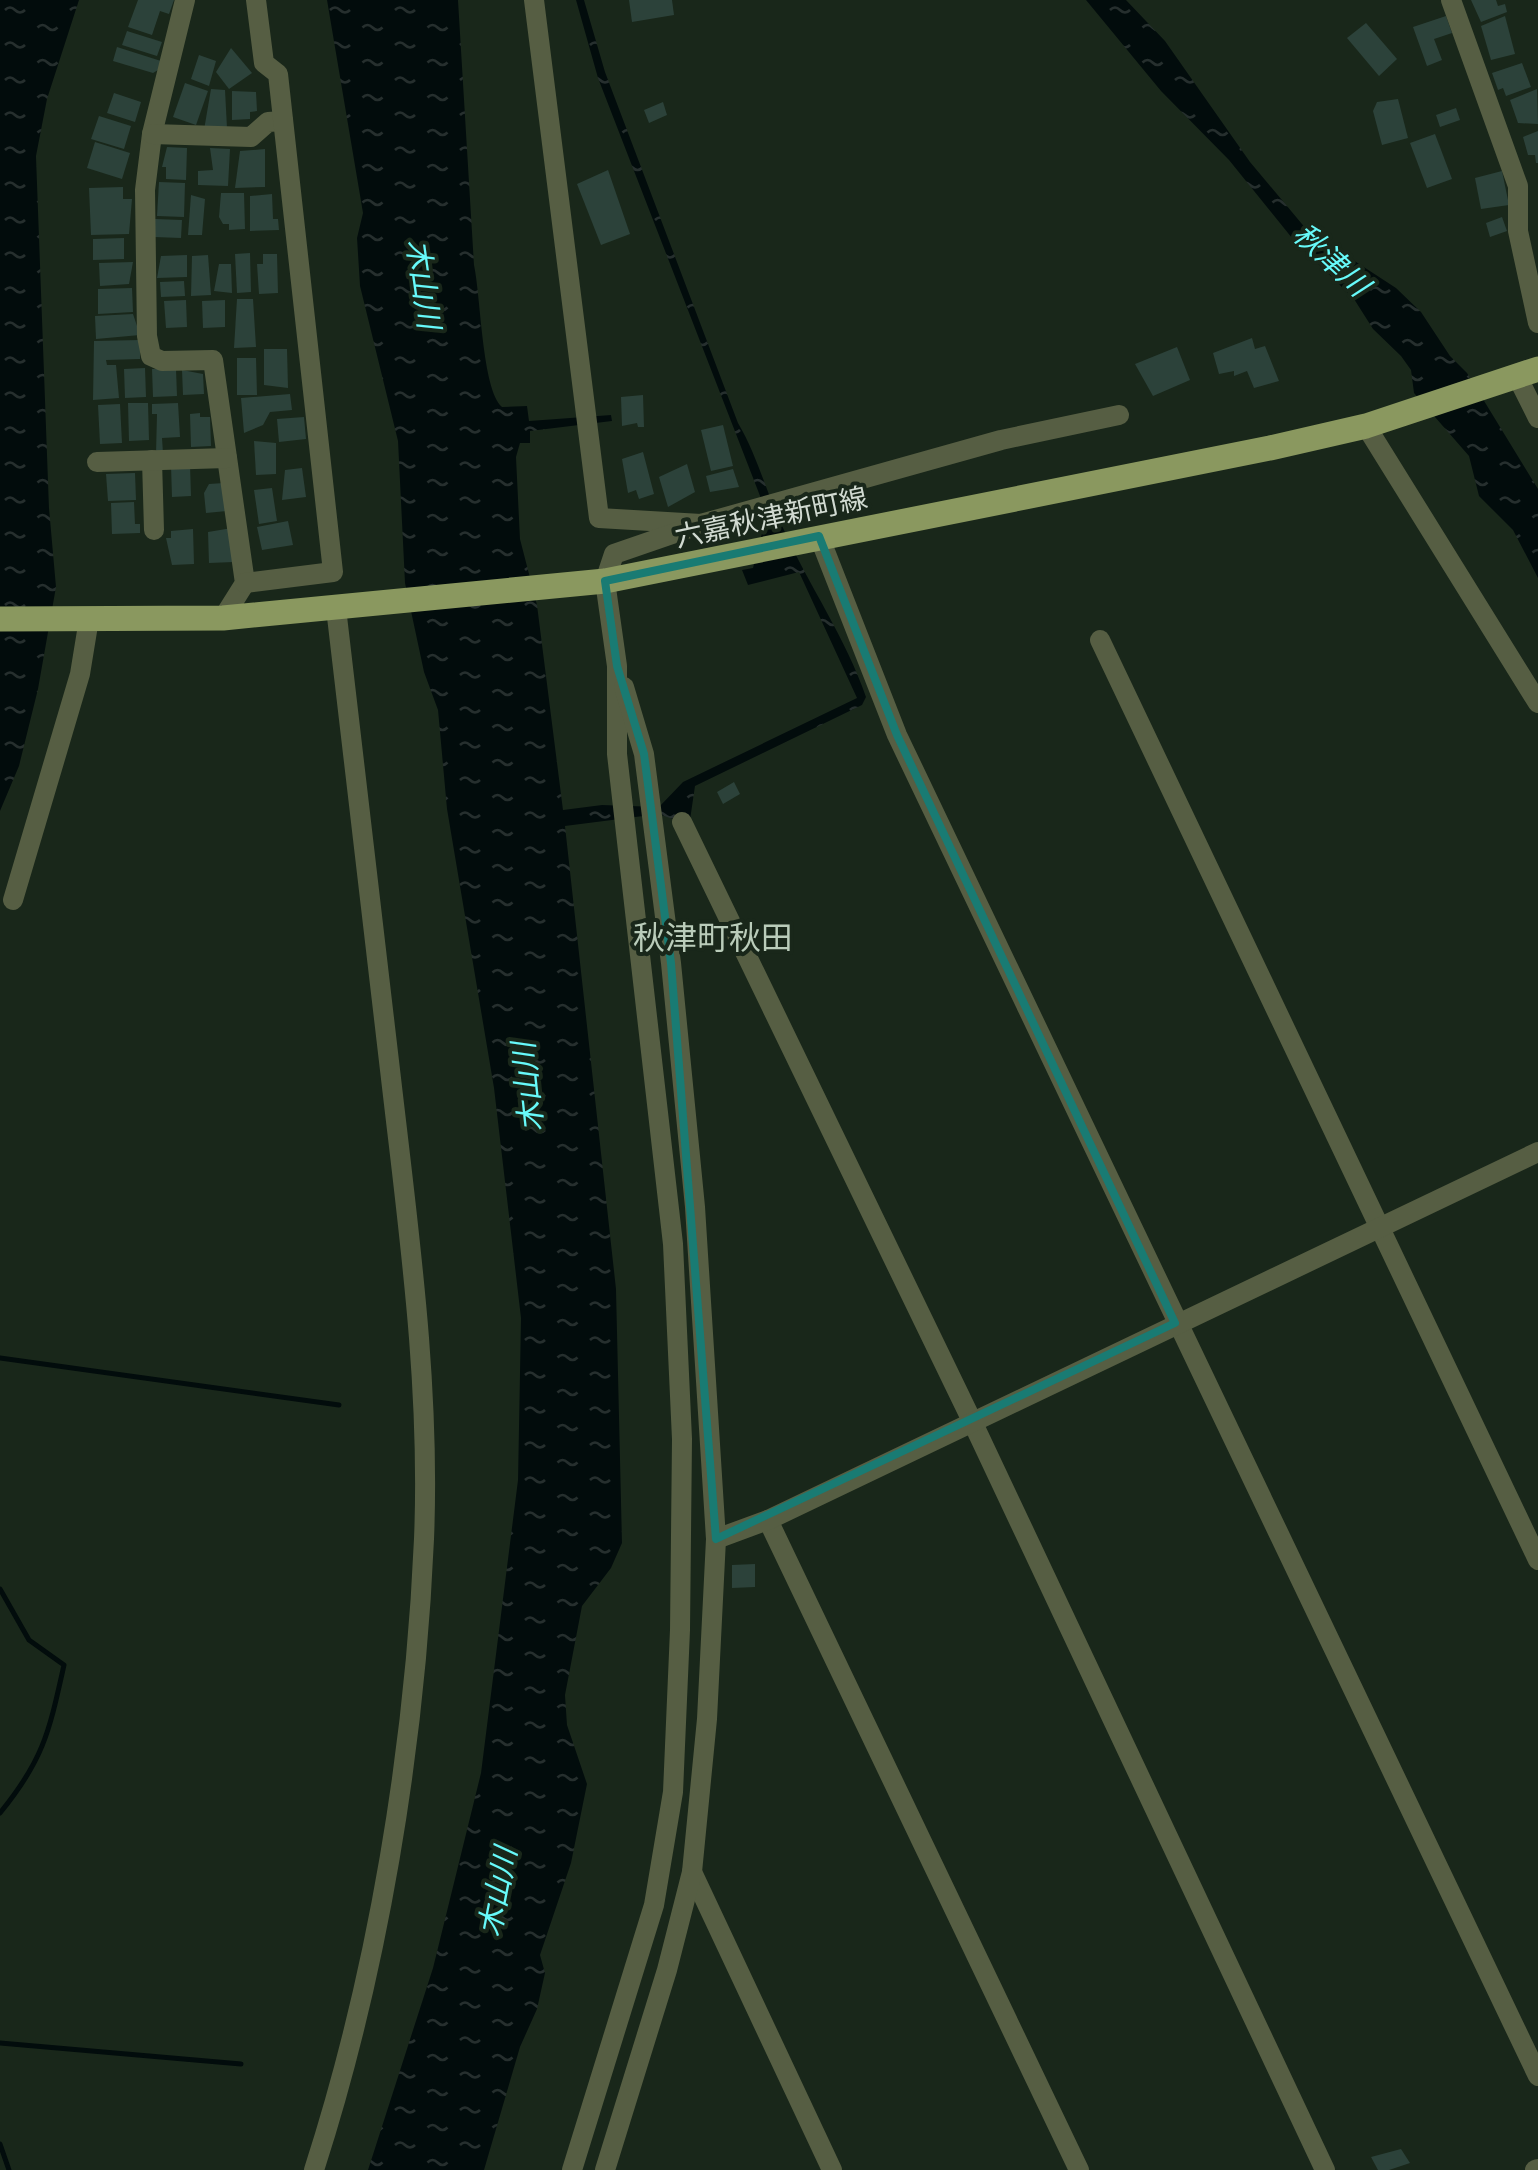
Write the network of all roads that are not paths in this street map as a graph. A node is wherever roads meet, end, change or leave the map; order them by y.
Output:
1 (185, 0) edge
2 (256, 0) edge
3 (534, 0) edge
4 (1451, 0) edge
5 (284, 121) junction
6 (152, 134) junction
7 (1538, 323) edge
8 (1528, 372) edge
9 (1119, 415) dead end
10 (1538, 418) edge
11 (1366, 426) junction
12 (226, 458) junction
13 (152, 460) junction
14 (97, 462) dead end
15 (701, 524) junction
16 (154, 530) dead end
17 (819, 536) junction
18 (605, 581) junction
19 (244, 584) junction
20 (336, 608) junction
21 (223, 618) junction
22 (0, 619) edge
23 (89, 619) junction
24 (1100, 640) dead end
25 (617, 666) junction
26 (1538, 702) edge
27 (682, 822) dead end
28 (13, 900) dead end
29 (1538, 1152) edge
30 (1380, 1226) junction
31 (1176, 1323) junction
32 (972, 1421) junction
33 (768, 1520) junction
34 (716, 1539) junction
35 (1538, 1560) edge
36 (692, 1872) junction
37 (1538, 2076) edge
38 (314, 2170) edge
39 (572, 2170) edge
40 (604, 2170) edge
41 (832, 2170) edge
42 (1079, 2170) edge
43 (1325, 2170) edge

1 - 6 street
2 - 5 street
3 - 15 street
4 - 7 street
5 - 6 street
5 - 19 street
6 - 12 street
8 - 10 street
8 - 11 main road, 六嘉秋津新町線
9 - 15 street
11 - 17 main road, 六嘉秋津新町線
11 - 26 street
12 - 13 street
12 - 19 street
13 - 14 street
13 - 16 street
15 - 18 street
17 - 18 main road, 六嘉秋津新町線
17 - 31 street
18 - 20 main road, 六嘉秋津新町線
18 - 25 street
19 - 21 street
20 - 21 main road, 六嘉秋津新町線
20 - 38 street
21 - 23 main road, 六嘉秋津新町線
22 - 23 main road, 六嘉秋津新町線
23 - 28 street
24 - 30 street
25 - 34 street
25 - 39 street
27 - 32 street
29 - 30 street
30 - 31 street
30 - 35 street
31 - 32 street
31 - 37 street
32 - 33 street
32 - 43 street
33 - 34 street
33 - 42 street
34 - 36 street
36 - 40 street
36 - 41 street

